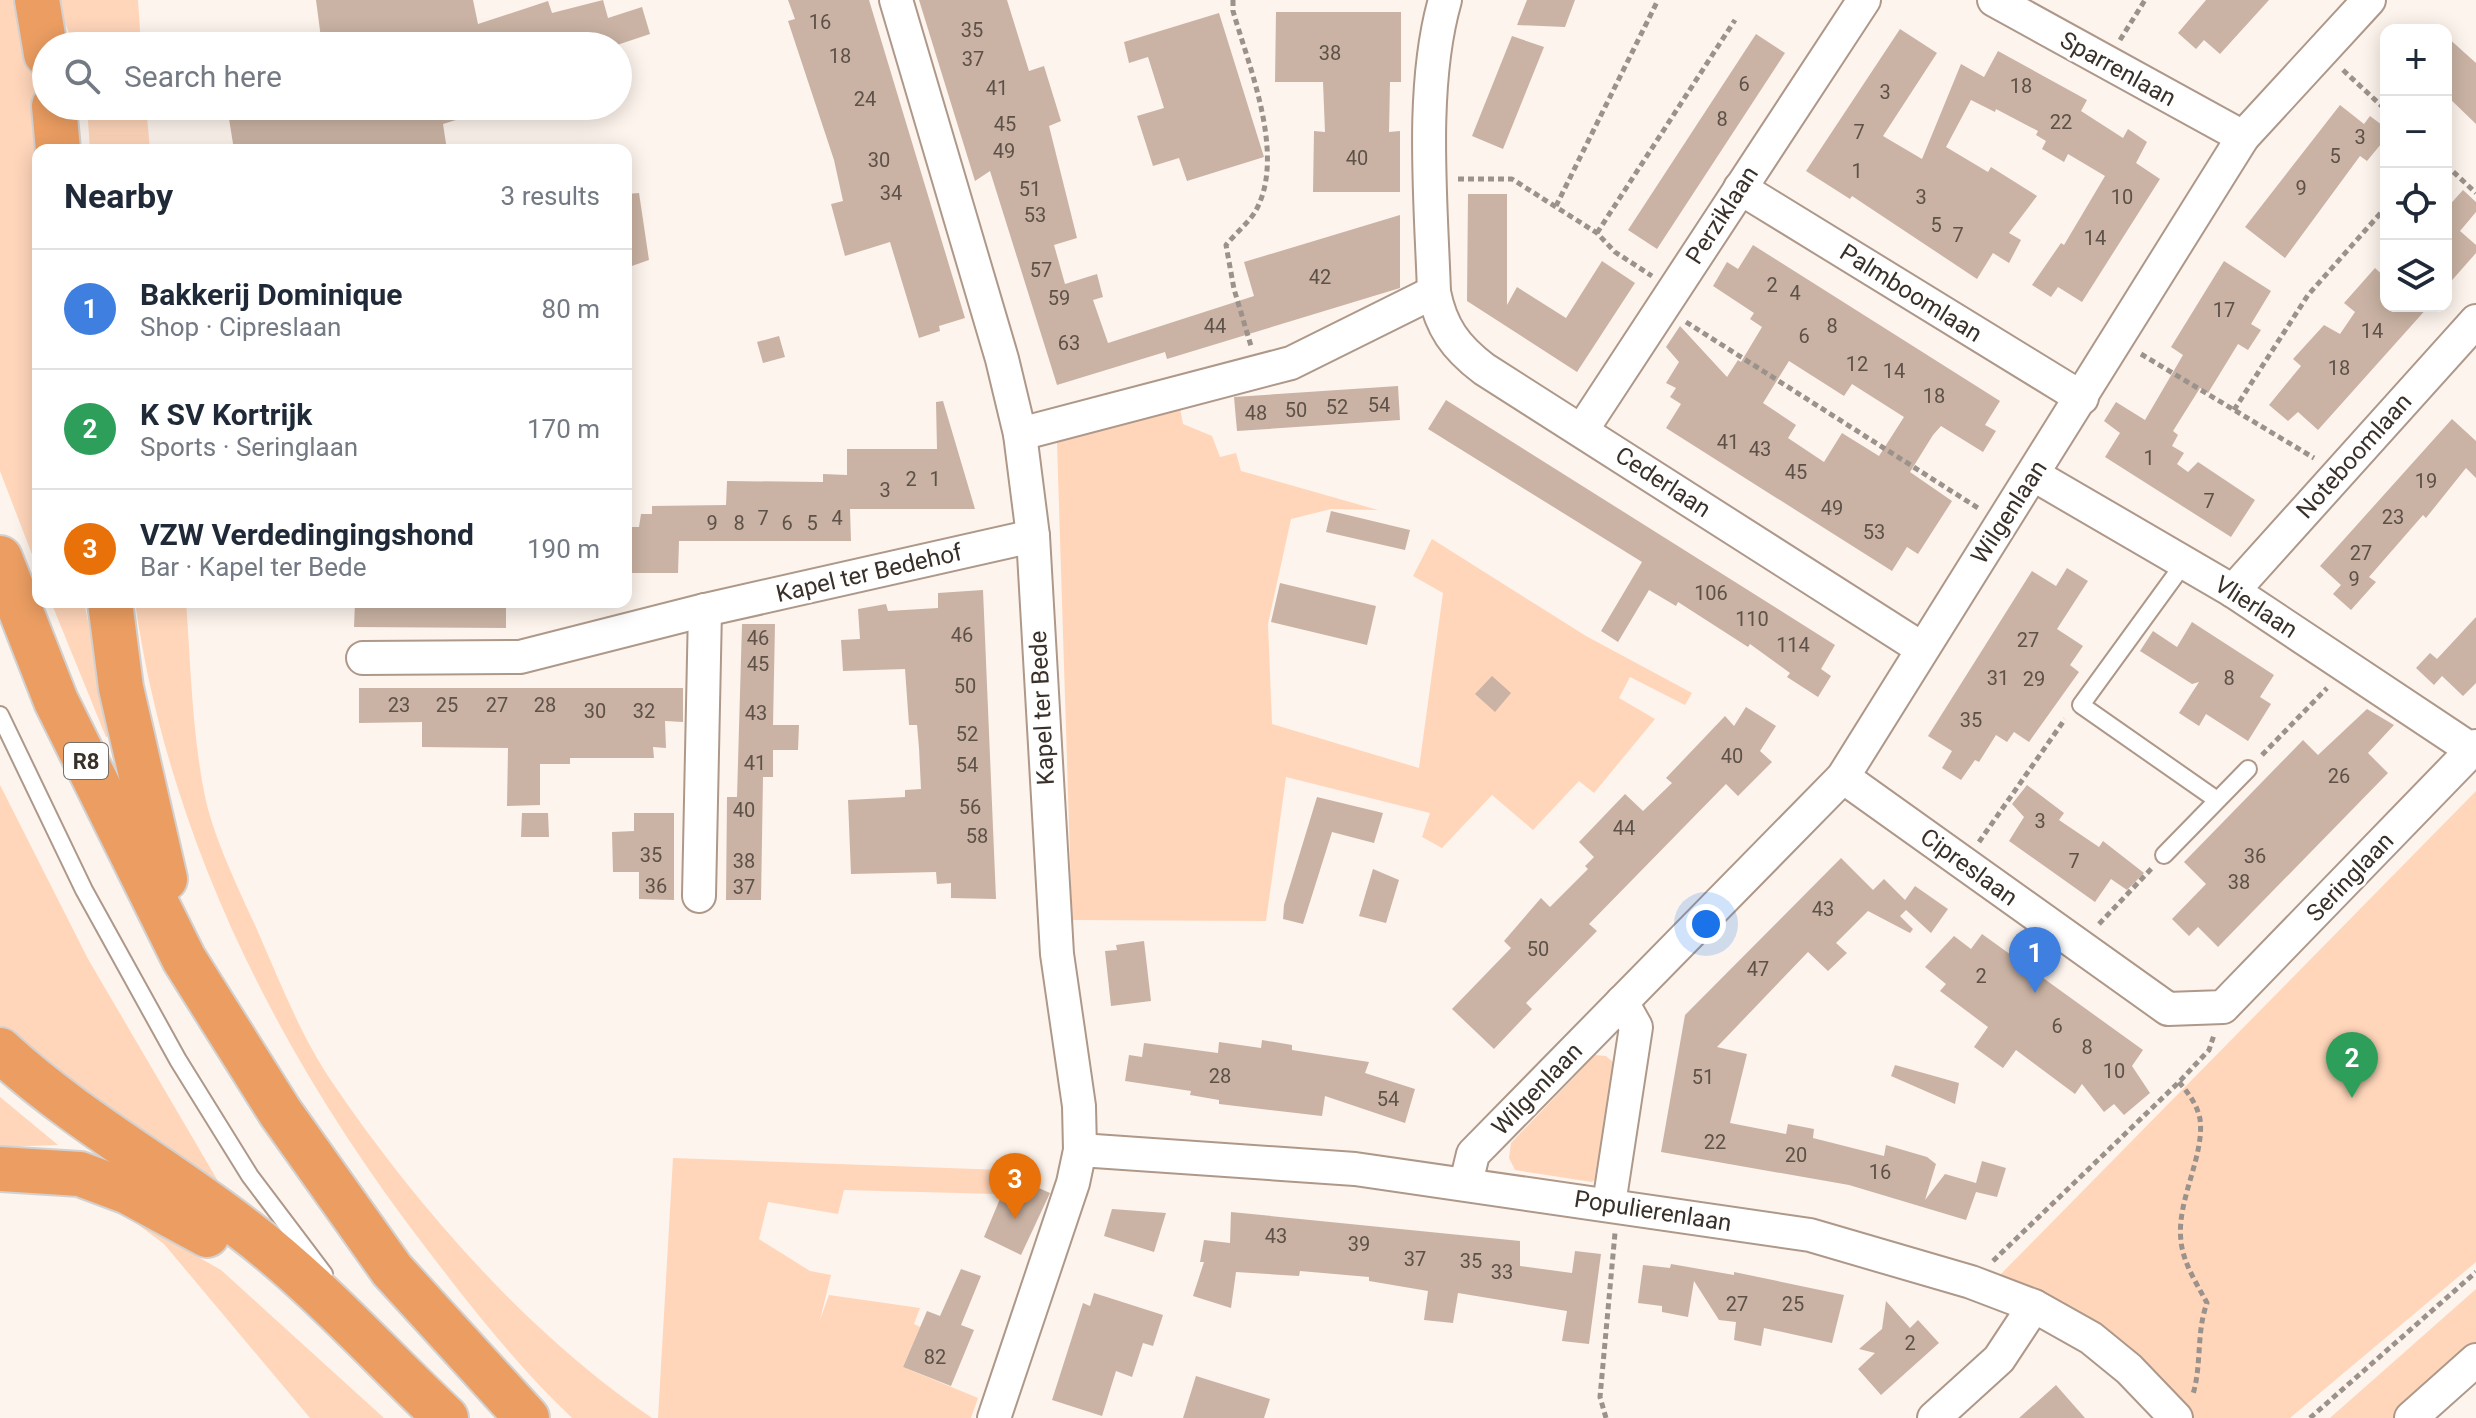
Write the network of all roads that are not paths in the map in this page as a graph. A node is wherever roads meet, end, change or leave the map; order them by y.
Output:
1 (37, 0) edge
2 (896, 0) edge
3 (1445, 0) edge
4 (1864, 0) edge
5 (1994, 0) edge
6 (2369, 0) edge
7 (42, 32) edge
8 (55, 120) edge
9 (2243, 137) junction
10 (57, 144) edge
11 (1740, 188) junction
12 (1434, 292) junction
13 (2476, 321) edge
14 (2082, 398) junction
15 (1582, 430) junction
16 (1020, 434) junction
17 (2034, 475) junction
18 (1033, 536) junction
19 (0, 558) edge
20 (2185, 562) junction
21 (2233, 591) junction
22 (111, 608) edge
23 (705, 610) junction
24 (1921, 648) junction
25 (363, 658) dead end
26 (0, 715) edge
27 (2474, 748) edge
28 (2248, 769) road end
29 (1843, 777) junction
30 (2217, 800) junction
31 (2164, 855) road end
32 (699, 896) dead end
33 (184, 959) junction
34 (1622, 1002) junction
35 (2223, 1007) joint
36 (0, 1050) edge
37 (1080, 1150) junction
38 (0, 1169) edge
39 (1466, 1183) junction
40 (1609, 1204) junction
41 (2034, 1306) junction
42 (2476, 1360) edge
43 (399, 1374) junction
44 (2184, 1410) edge
45 (446, 1418) edge
46 (527, 1418) edge
47 (994, 1418) edge
48 (1934, 1418) edge
49 (2411, 1418) edge

1 - 7 highway
2 - 16 street, Kapel ter Bede
3 - 12 street, Cederlaan
4 - 11 street, Perziklaan
5 - 9 street, Sparrenlaan
6 - 9 street, Wilgenlaan
8 - 10 highway
9 - 14 street, Wilgenlaan
11 - 14 street, Palmboomlaan
11 - 15 street, Perziklaan
12 - 15 street, Cederlaan
12 - 16 street
13 - 21 street, Noteboomlaan
14 - 17 street, Wilgenlaan
15 - 24 street, Cederlaan
16 - 18 street, Kapel ter Bede
17 - 20 street, Vlierlaan
17 - 24 street, Wilgenlaan
18 - 23 street, Kapel ter Bedehof
18 - 37 street, Kapel ter Bede
19 - 33 highway, R8
20 - 21 street, Vlierlaan
20 - 30 lane
21 - 27 street, Vlierlaan
22 - 33 highway, R8
23 - 25 street, Kapel ter Bedehof
23 - 32 street
24 - 29 street, Wilgenlaan
26 - 43 lane
27 - 35 street, Seringlaan
28 - 30 lane
29 - 34 street, Wilgenlaan
29 - 35 street, Cipreslaan
30 - 31 lane
33 - 46 highway, R8
34 - 39 street, Wilgenlaan
34 - 40 street
36 - 43 highway
37 - 39 street, Populierenlaan
37 - 47 street, Kapel ter Bede
38 - 43 highway
39 - 40 street, Populierenlaan
40 - 41 street, Populierenlaan
41 - 44 street, Populierenlaan
41 - 48 street
42 - 49 street
43 - 45 highway

